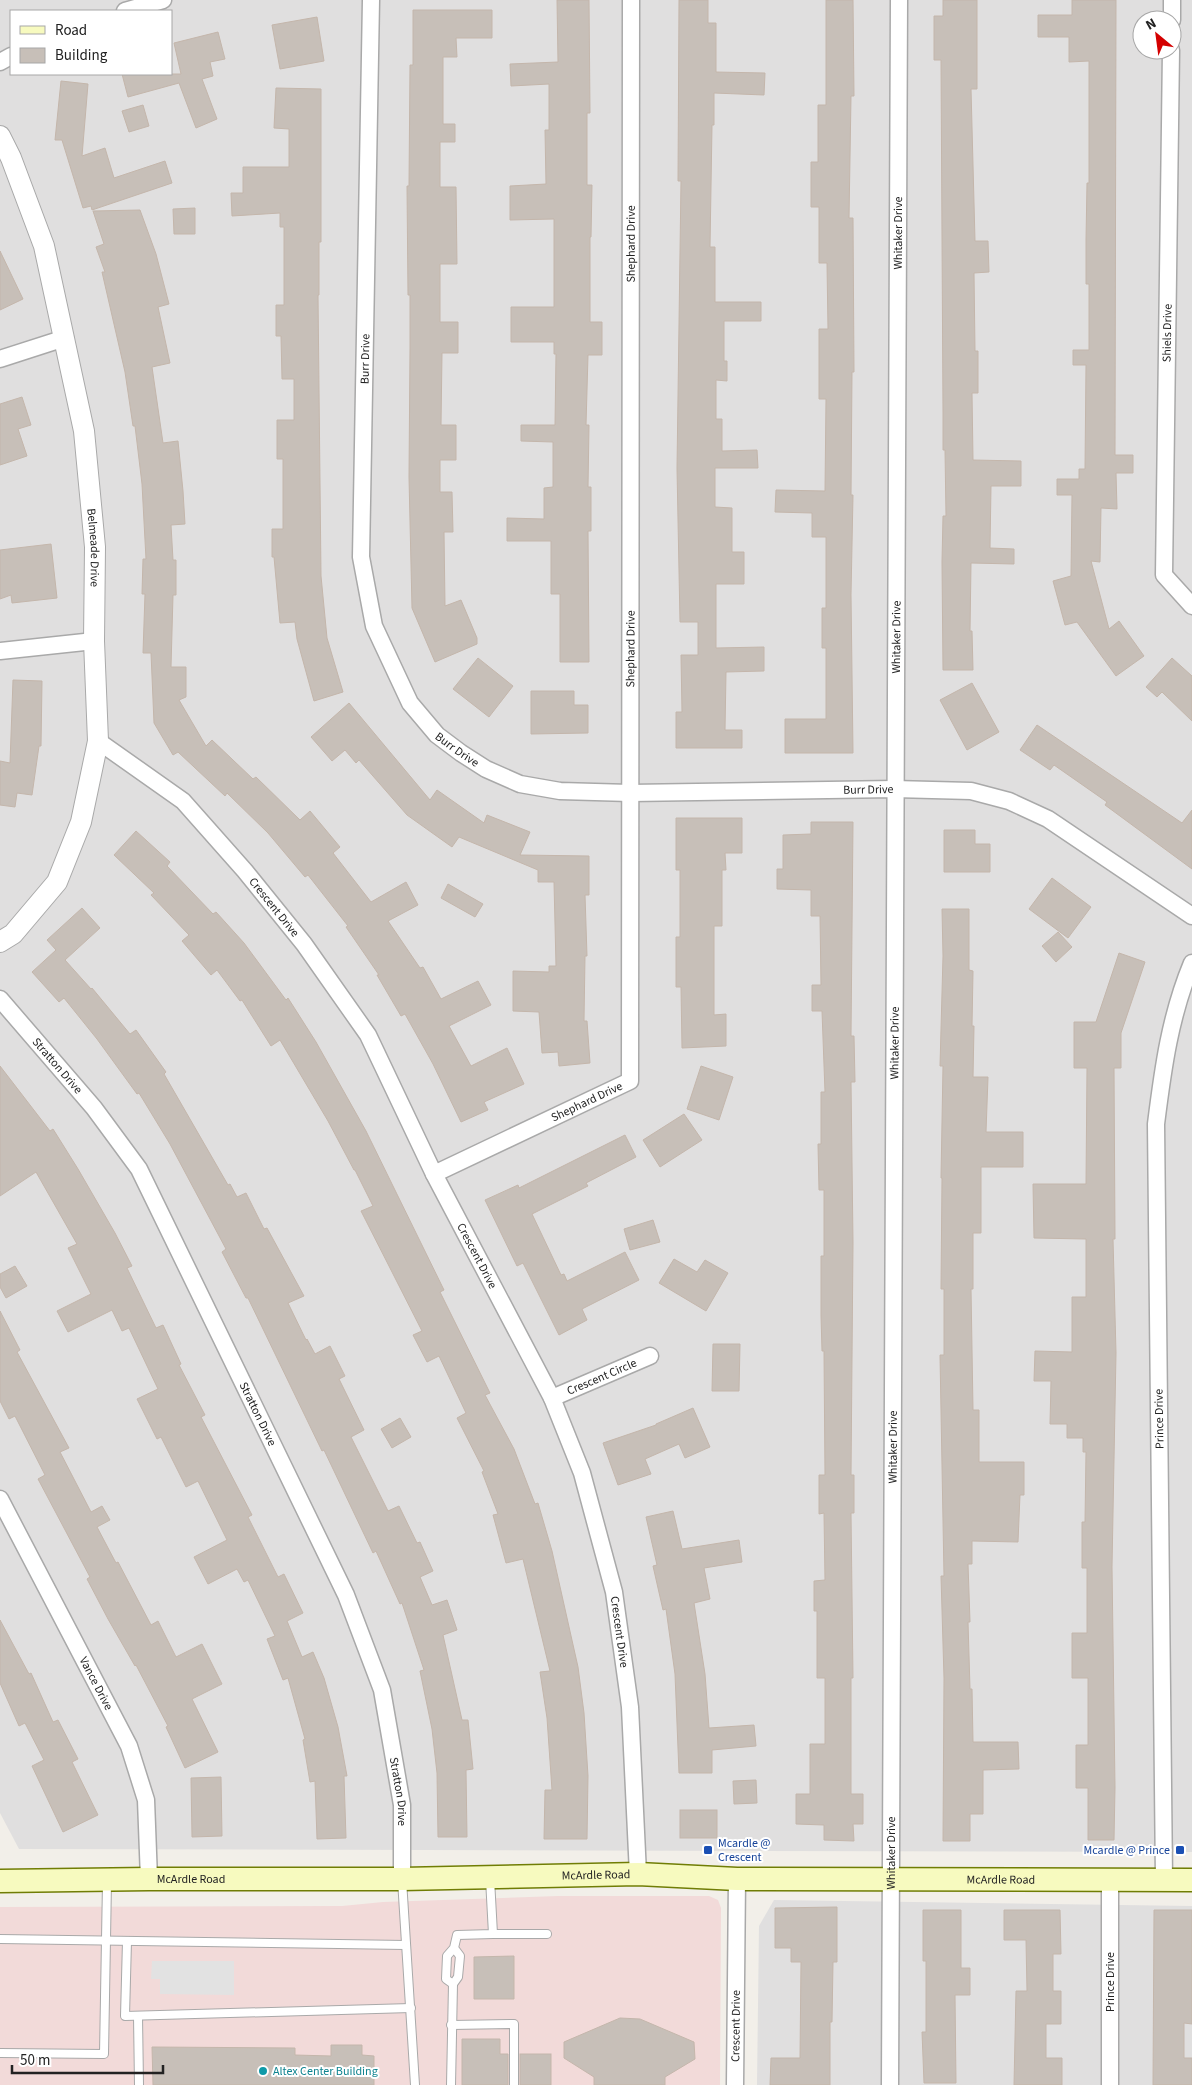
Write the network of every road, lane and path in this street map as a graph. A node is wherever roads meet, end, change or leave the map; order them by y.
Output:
1 (163, 0) edge
2 (371, 0) edge
3 (631, 0) edge
4 (899, 0) edge
5 (128, 10) edge
6 (1171, 60) edge
7 (0, 136) edge
8 (65, 338) junction
9 (0, 359) edge
10 (1192, 606) edge
11 (94, 641) junction
12 (0, 651) edge
13 (98, 741) junction
14 (894, 789) junction
15 (630, 793) junction
16 (1192, 916) edge
17 (0, 942) edge
18 (1192, 963) edge
19 (0, 999) edge
20 (434, 1174) junction
21 (650, 1356) dead end
22 (552, 1398) junction
23 (0, 1499) edge
24 (638, 1874) junction
25 (490, 1877) junction
26 (737, 1878) junction
27 (892, 1878) junction
28 (149, 1879) junction
29 (402, 1879) junction
30 (1110, 1879) junction
31 (107, 1880) junction
32 (1164, 1880) junction
33 (1192, 1880) edge
34 (0, 1882) edge
35 (493, 1934) junction
36 (547, 1934) dead end
37 (0, 1939) edge
38 (106, 1940) junction
39 (127, 1941) junction
40 (406, 1945) junction
41 (454, 1948) junction
42 (453, 1984) junction
43 (411, 2008) junction
44 (138, 2016) junction
45 (451, 2025) junction
46 (0, 2054) edge
47 (139, 2085) edge
48 (415, 2085) edge
49 (451, 2085) edge
50 (514, 2085) edge
51 (735, 2085) edge
52 (890, 2085) edge
53 (1110, 2085) edge

1 - 5 street
2 - 15 street, Burr Drive
3 - 15 street, Shephard Drive
4 - 14 street, Whitaker Drive
6 - 10 street, Shiels Drive
7 - 8 street, Belmeade Drive
8 - 9 street
8 - 11 street, Belmeade Drive
11 - 12 street
11 - 13 street, Belmeade Drive
13 - 17 street, Belmeade Drive
13 - 20 street, Crescent Drive
14 - 15 street, Burr Drive
14 - 16 street, Burr Drive
14 - 27 street, Whitaker Drive
15 - 20 street, Shephard Drive
18 - 32 street, Prince Drive
19 - 29 street, Stratton Drive
20 - 22 street, Crescent Drive
21 - 22 street, Crescent Circle
22 - 24 street, Crescent Drive
23 - 28 street, Vance Drive
24 - 25 main road, McArdle Road
24 - 26 main road, McArdle Road
25 - 29 main road, McArdle Road
25 - 35 lane
26 - 27 main road, McArdle Road
26 - 51 street, Crescent Drive
27 - 30 main road, McArdle Road
27 - 52 street, Whitaker Drive
28 - 29 main road, McArdle Road
28 - 31 main road, McArdle Road
29 - 40 lane
30 - 32 main road, McArdle Road
30 - 53 street, Prince Drive
31 - 34 main road, McArdle Road
31 - 38 lane
32 - 33 main road, McArdle Road
35 - 36 lane
35 - 41 lane
37 - 38 lane
38 - 39 lane
38 - 46 lane
39 - 40 lane
39 - 44 lane
40 - 43 lane
41 - 42 lane
41 - 42 lane
42 - 45 lane
43 - 44 lane
43 - 48 lane
44 - 47 lane
45 - 49 lane
45 - 50 lane

